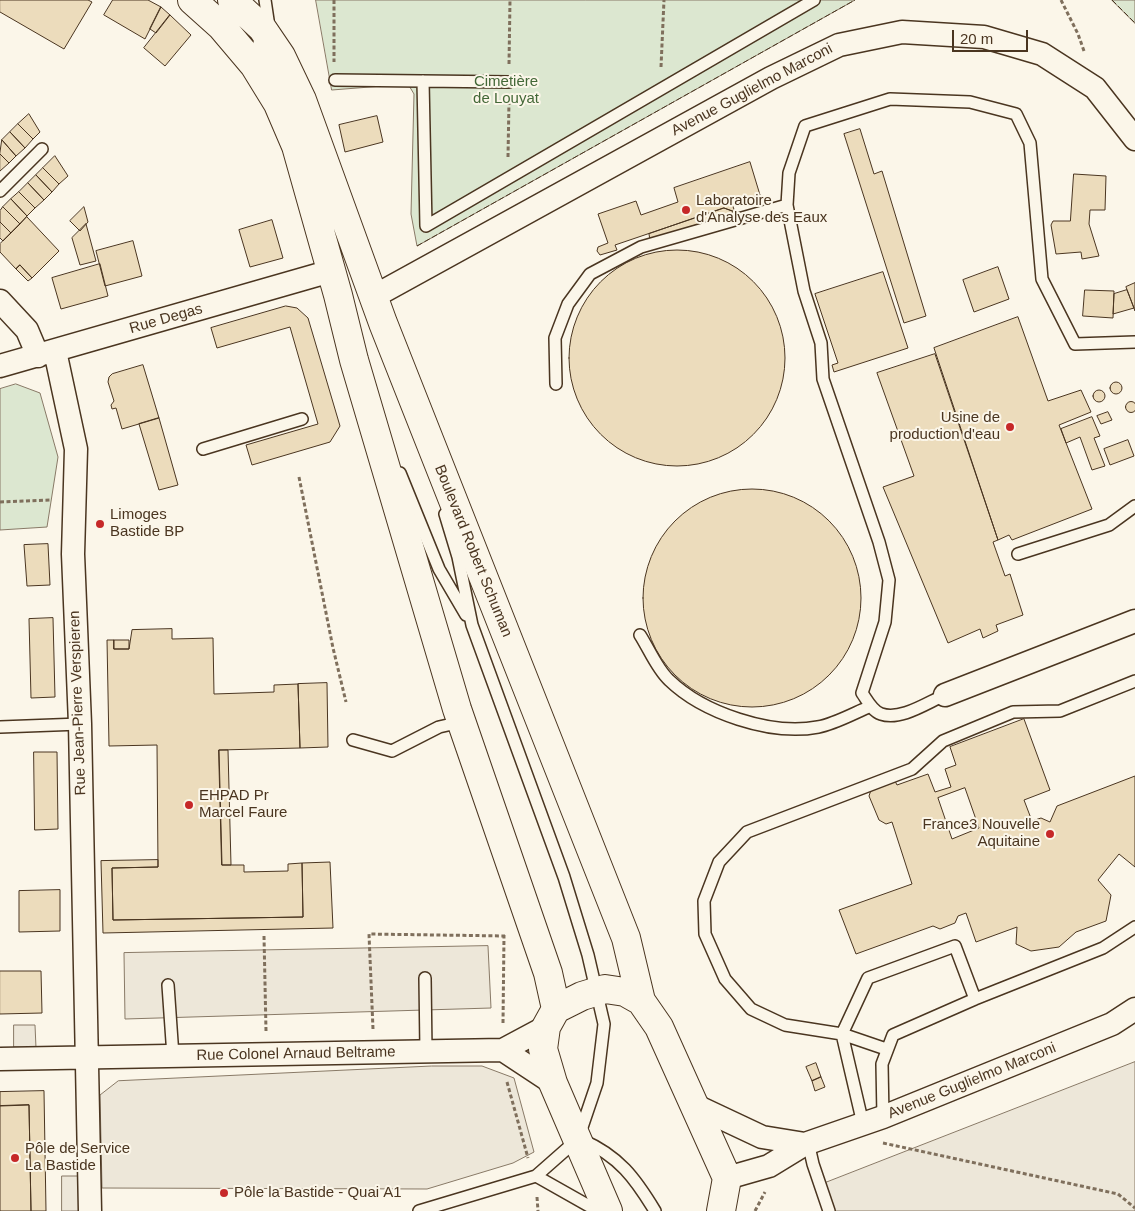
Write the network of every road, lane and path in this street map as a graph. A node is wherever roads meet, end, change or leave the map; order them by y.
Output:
1 (192, 0) edge
2 (232, 0) edge
3 (264, 0) edge
4 (334, 0) edge
5 (664, 0) edge
6 (813, 0) edge
7 (1061, 0) edge
8 (262, 28) junction
9 (254, 65) junction
10 (334, 80) joint
11 (423, 81) junction
12 (509, 82) dead end
13 (1095, 88) junction
14 (661, 89) junction
15 (1135, 139) edge
16 (42, 149) dead end
17 (0, 191) edge
18 (787, 205) junction
19 (335, 283) junction
20 (373, 297) junction
21 (0, 302) edge
22 (1135, 342) edge
23 (46, 354) junction
24 (354, 360) junction
25 (0, 366) edge
26 (404, 376) junction
27 (556, 384) dead end
28 (302, 419) dead end
29 (203, 449) dead end
30 (299, 477) dead end
31 (74, 498) junction
32 (0, 502) edge
33 (1135, 506) edge
34 (1018, 554) dead end
35 (1135, 620) edge
36 (472, 625) junction
37 (640, 635) dead end
38 (1135, 681) edge
39 (945, 695) joint
40 (346, 702) dead end
41 (871, 706) junction
42 (462, 722) junction
43 (80, 724) junction
44 (0, 727) edge
45 (353, 740) dead end
46 (503, 927) dead end
47 (1135, 927) edge
48 (264, 936) dead end
49 (505, 936) junction
50 (425, 978) dead end
51 (168, 985) dead end
52 (596, 991) junction
53 (975, 999) junction
54 (641, 1002) junction
55 (1135, 1009) edge
56 (551, 1018) junction
57 (842, 1034) junction
58 (886, 1049) junction
59 (503, 1050) junction
60 (426, 1051) junction
61 (374, 1052) junction
62 (267, 1054) junction
63 (173, 1056) junction
64 (88, 1057) junction
65 (0, 1059) edge
66 (552, 1083) junction
67 (694, 1105) junction
68 (873, 1127) junction
69 (578, 1139) junction
70 (807, 1143) junction
71 (536, 1176) junction
72 (727, 1178) junction
73 (1135, 1208) edge
74 (90, 1211) edge
75 (419, 1211) edge
76 (538, 1211) edge
77 (598, 1211) edge
78 (608, 1211) edge
79 (655, 1211) edge
80 (721, 1211) edge
81 (829, 1211) edge

1 - 9 main road
2 - 8 main road, Boulevard Robert Schuman
3 - 8 lane
4 - 10 path
5 - 14 path
6 - 14 lane
7 - 13 path
8 - 9 lane
8 - 20 main road, Boulevard Robert Schuman
9 - 19 main road
10 - 11 lane
11 - 12 lane
11 - 14 lane
13 - 15 street, Avenue Guglielmo Marconi
13 - 20 street, Avenue Guglielmo Marconi
16 - 17 lane
18 - 22 lane
18 - 27 lane
18 - 41 lane
19 - 23 street, Rue Degas
19 - 24 main road
20 - 26 main road, Boulevard Robert Schuman
21 - 23 street, Rue Jean-Pierre Verspieren
23 - 25 street, Rue Degas
23 - 31 street, Rue Jean-Pierre Verspieren
24 - 36 lane
24 - 42 main road
26 - 36 lane
26 - 54 main road, Boulevard Robert Schuman
28 - 29 lane
30 - 40 path
31 - 32 path
31 - 43 street, Rue Jean-Pierre Verspieren
33 - 34 lane
35 - 39 street
36 - 52 lane
37 - 41 lane
38 - 57 lane
39 - 41 lane
42 - 45 lane
42 - 56 main road
43 - 44 lane
43 - 64 street, Rue Jean-Pierre Verspieren
46 - 49 path
47 - 53 lane
48 - 62 path
49 - 59 path
49 - 61 path
50 - 60 lane
51 - 63 lane
52 - 54 main road
52 - 56 main road
52 - 69 lane
53 - 57 lane
53 - 58 lane
54 - 67 main road
55 - 68 street, Avenue Guglielmo Marconi
56 - 59 street, Rue Colonel Arnaud Beltrame
56 - 66 main road
57 - 58 lane
57 - 68 lane
58 - 68 lane
59 - 60 street, Rue Colonel Arnaud Beltrame
59 - 66 street
59 - 71 path
60 - 61 street, Rue Colonel Arnaud Beltrame
61 - 62 street, Rue Colonel Arnaud Beltrame
62 - 63 street, Rue Colonel Arnaud Beltrame
63 - 64 street, Rue Colonel Arnaud Beltrame
64 - 65 street, Rue Colonel Arnaud Beltrame
64 - 74 street, Rue Jean-Pierre Verspieren
66 - 69 main road
67 - 70 street, Avenue Guglielmo Marconi
67 - 72 main road
68 - 70 street, Avenue Guglielmo Marconi
68 - 73 path
69 - 71 lane
69 - 78 main road
69 - 79 lane
70 - 72 street, Avenue Guglielmo Marconi
70 - 81 lane
71 - 75 lane
71 - 76 path
71 - 77 lane
72 - 80 main road

